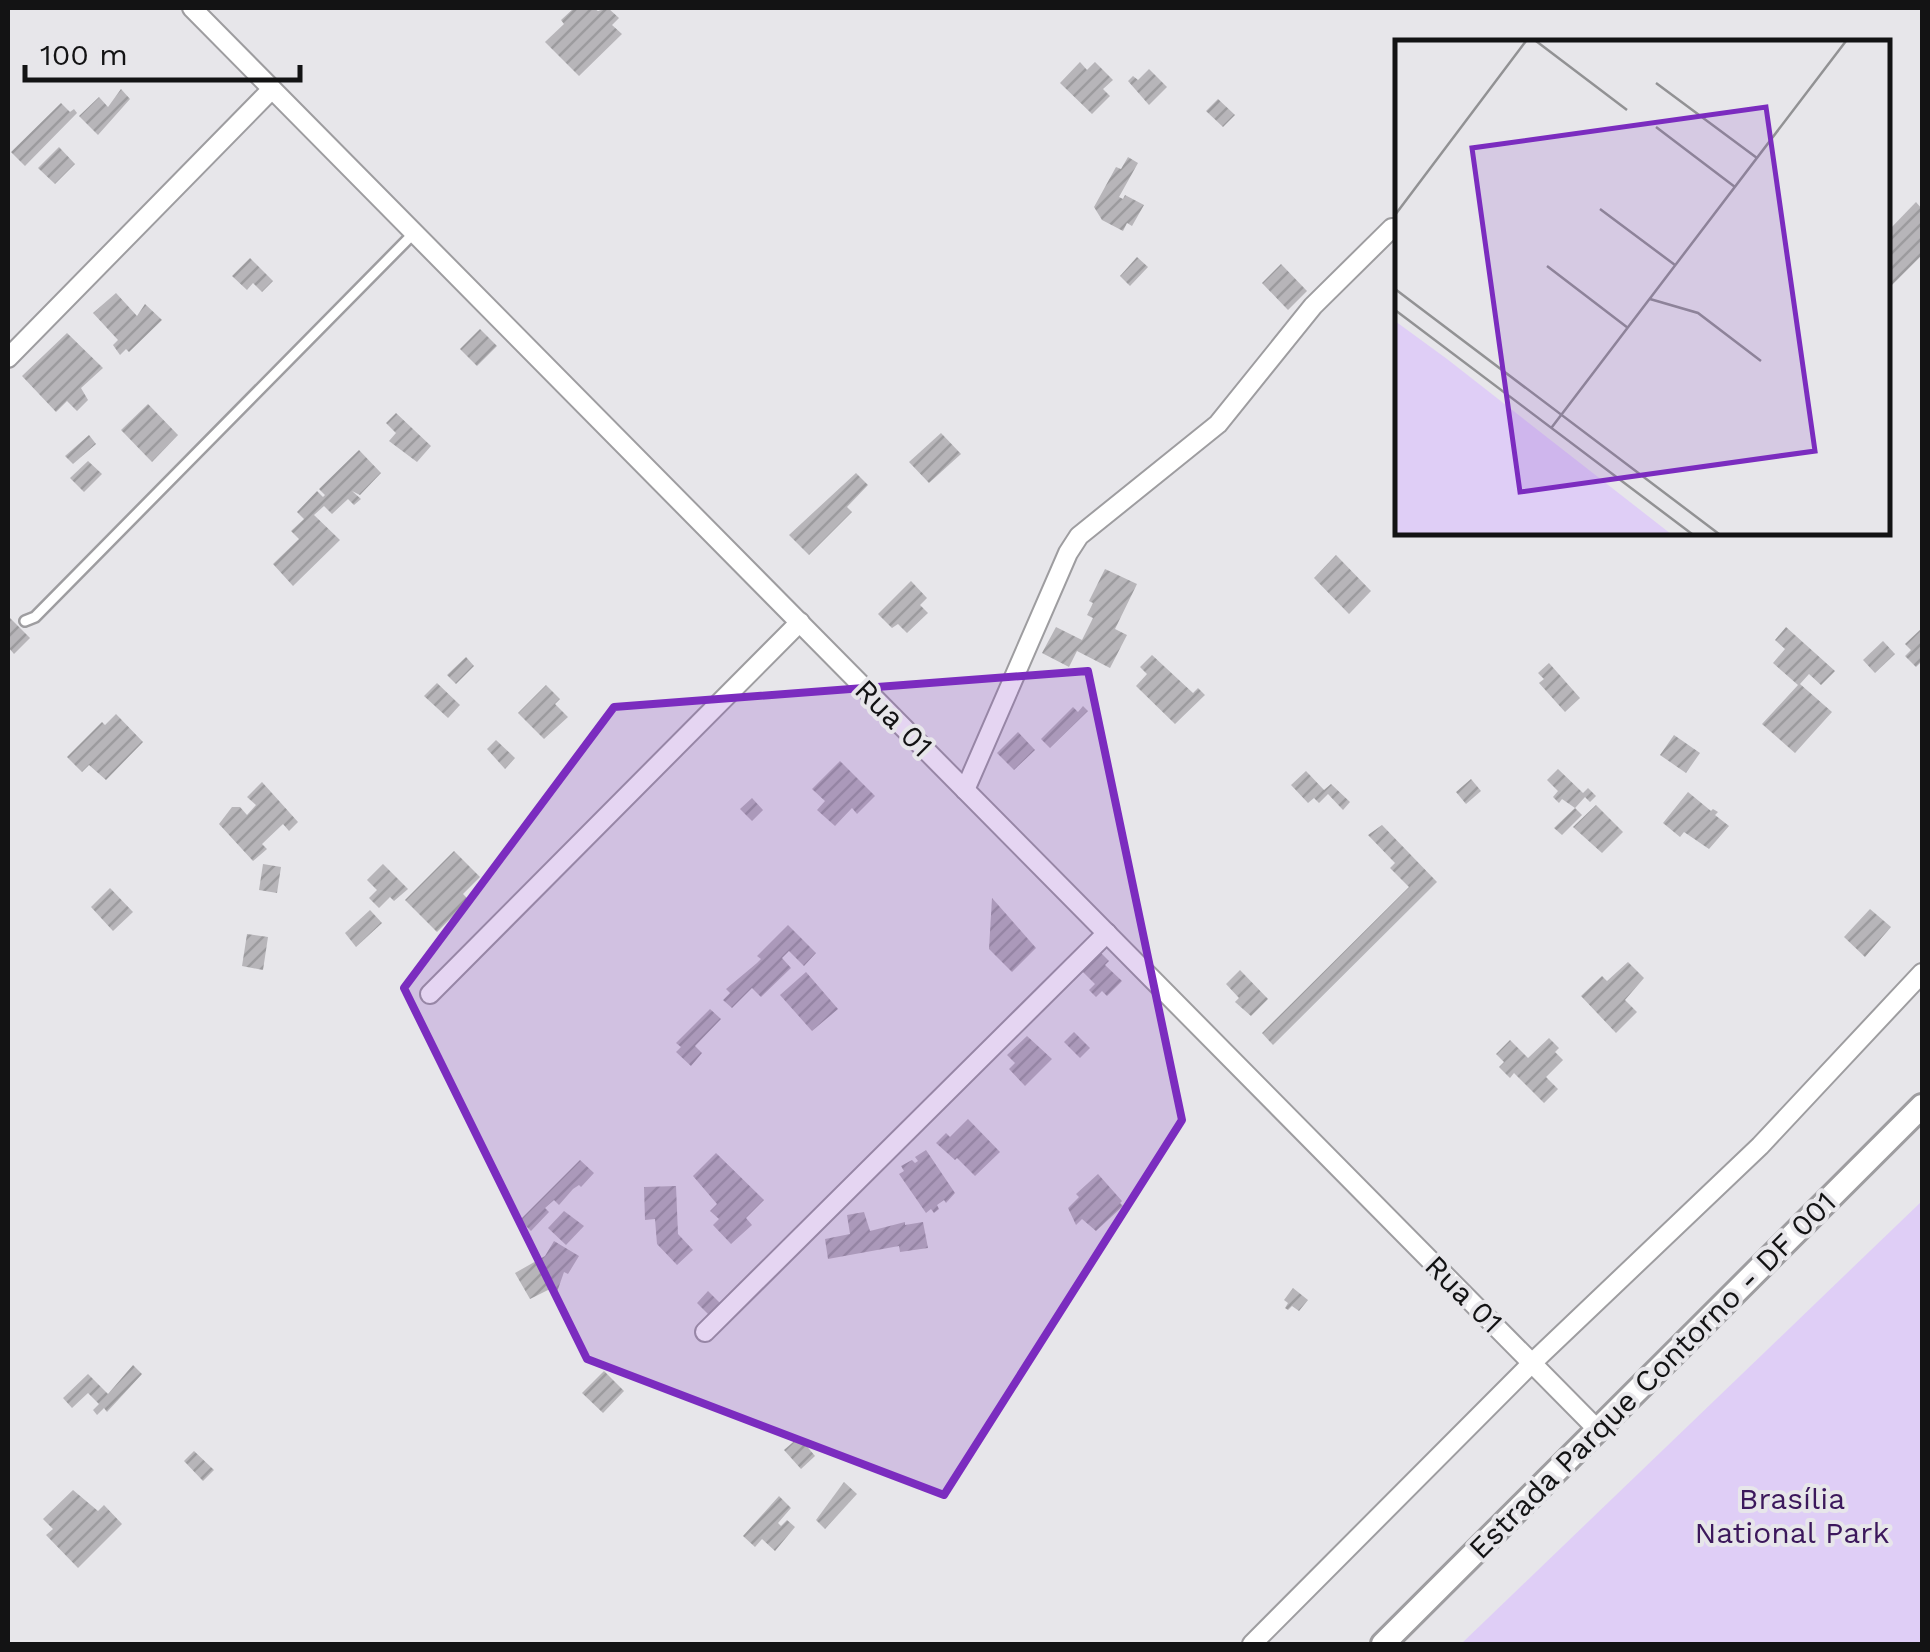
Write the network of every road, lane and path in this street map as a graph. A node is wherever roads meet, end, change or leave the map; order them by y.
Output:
1 (192, 8) edge
2 (272, 89) junction
3 (1392, 228) dead end
4 (414, 233) junction
5 (8, 358) edge
6 (25, 621) dead end
7 (800, 622) junction
8 (966, 790) junction
9 (1106, 933) junction
10 (1922, 974) edge
11 (430, 994) dead end
12 (1922, 1106) edge
13 (704, 1332) dead end
14 (1532, 1363) junction
15 (1597, 1429) junction
16 (1252, 1644) edge
17 (1382, 1644) edge

1 - 2 street, Rua 01
2 - 4 street, Rua 01
2 - 5 street
3 - 8 street
4 - 6 lane
4 - 7 street, Rua 01
7 - 8 street, Rua 01
7 - 11 street
8 - 9 street, Rua 01
9 - 13 street
9 - 14 street, Rua 01
10 - 14 street
12 - 15 main road, Estrada Parque Contorno - DF 001
14 - 15 street, Rua 01
14 - 16 street
15 - 17 main road, Estrada Parque Contorno - DF 001

